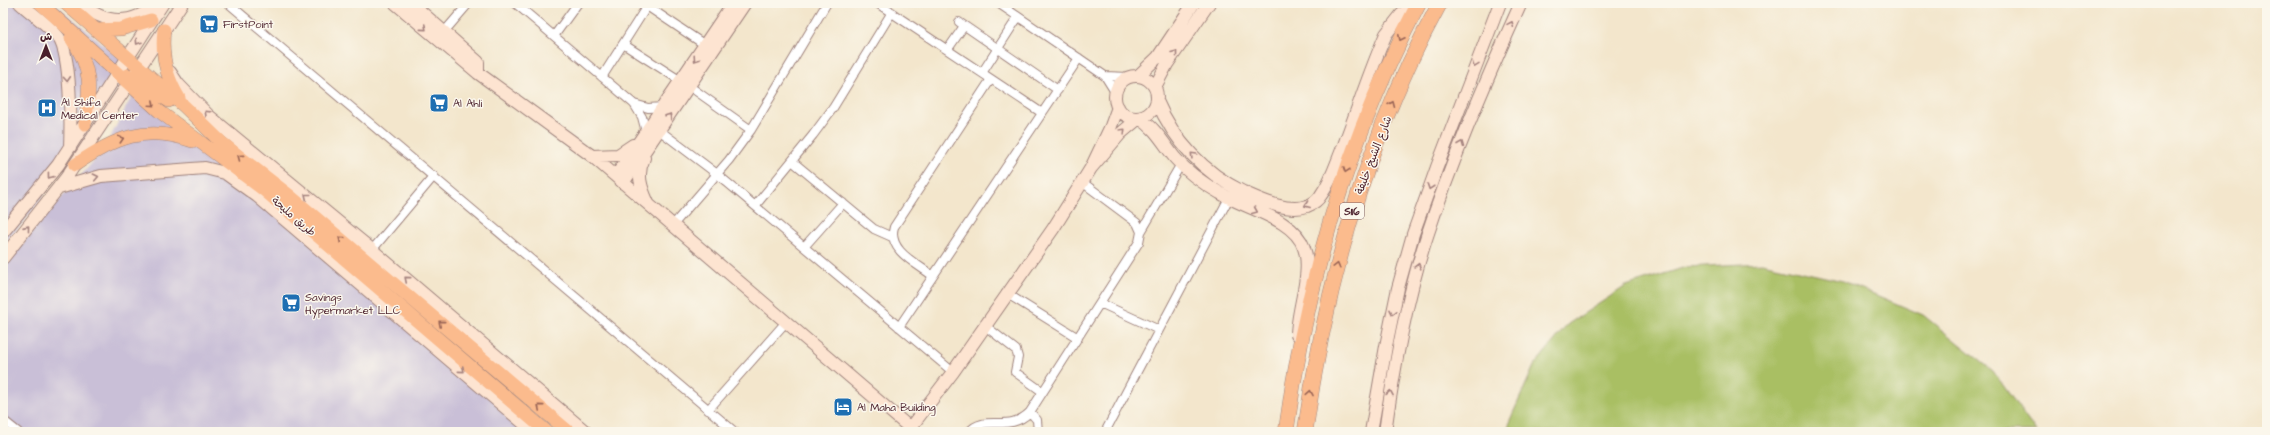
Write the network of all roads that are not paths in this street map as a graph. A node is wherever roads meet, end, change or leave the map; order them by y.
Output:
1 (20, 3) edge
2 (40, 3) edge
3 (46, 3) edge
4 (65, 3) edge
5 (80, 3) edge
6 (162, 3) edge
7 (182, 3) edge
8 (395, 3) edge
9 (411, 3) edge
10 (469, 3) edge
11 (515, 3) edge
12 (578, 3) edge
13 (733, 3) edge
14 (745, 3) edge
15 (827, 3) edge
16 (878, 3) edge
17 (998, 3) edge
18 (1194, 3) edge
19 (1209, 3) edge
20 (1418, 3) edge
21 (1440, 3) edge
22 (1500, 3) edge
23 (1521, 3) edge
24 (230, 4) edge
25 (648, 4) edge
26 (892, 12) junction
27 (1018, 16) junction
28 (58, 18) junction
29 (151, 20) junction
30 (96, 30) junction
31 (164, 30) junction
32 (444, 32) junction
33 (554, 36) junction
34 (623, 44) junction
35 (705, 44) junction
36 (948, 49) junction
37 (998, 49) junction
38 (1079, 58) junction
39 (122, 65) junction
40 (166, 65) junction
41 (982, 73) junction
42 (478, 74) junction
43 (134, 76) junction
44 (602, 76) junction
45 (1105, 76) junction
46 (1134, 76) junction
47 (991, 79) junction
48 (685, 84) junction
49 (1155, 87) junction
50 (1058, 90) junction
51 (1116, 92) junction
52 (1157, 101) junction
53 (634, 104) junction
54 (184, 106) junction
55 (663, 107) junction
56 (1118, 107) junction
57 (1042, 113) junction
58 (1139, 118) junction
59 (85, 124) junction
60 (751, 130) junction
61 (653, 133) junction
62 (203, 145) junction
63 (70, 147) junction
64 (592, 156) junction
65 (792, 161) junction
66 (1181, 164) junction
67 (75, 165) junction
68 (1091, 168) junction
69 (717, 174) junction
70 (434, 176) junction
71 (619, 179) junction
72 (1082, 182) junction
73 (59, 188) junction
74 (1229, 198) junction
75 (843, 203) junction
76 (648, 204) junction
77 (755, 206) junction
78 (673, 225) junction
79 (3, 232) edge
80 (1141, 232) junction
81 (892, 237) junction
82 (804, 247) junction
83 (372, 250) junction
84 (3, 258) edge
85 (934, 276) junction
86 (361, 278) junction
87 (1006, 293) junction
88 (1100, 303) junction
89 (786, 322) junction
90 (984, 325) junction
91 (900, 327) junction
92 (1159, 330) junction
93 (1078, 338) junction
94 (1297, 358) junction
95 (953, 372) junction
96 (1043, 392) junction
97 (708, 410) junction
98 (1030, 412) junction
99 (3, 420) edge
100 (910, 430) edge
101 (18, 432) edge
102 (534, 432) edge
103 (547, 432) edge
104 (569, 432) edge
105 (586, 432) edge
106 (735, 432) edge
107 (970, 432) edge
108 (1038, 432) edge
109 (1105, 432) edge
110 (1286, 432) edge
111 (1305, 432) edge
112 (1371, 432) edge
113 (1385, 432) edge

1 -> 63 street
2 - 28 main road, طريق مليحة
3 - 39 main road
4 - 30 main road, طريق مليحة
5 - 6 street
6 - 29 street
7 - 31 street
8 -> 42 street
9 - 32 street
10 - 32 street
11 - 33 street
12 - 33 street
13 - 35 street
14 - 48 street
15 - 60 street
16 - 26 street
17 - 27 street
18 - 46 street
49 -> 19 street
20 -> 52 street
20 -> 94 highway, شارع الشيخ خليفة / S116
111 -> 21 highway, شارع الشيخ خليفة / S116
22 -> 112 street
113 -> 23 street
24 - 70 street
25 - 34 street
25 - 35 street
26 - 36 street
26 - 65 street
27 - 37 street
27 - 38 street
28 - 39 main road, طريق مليحة
28 - 59 main road
29 - 30 main road
29 -> 39 street
30 - 39 main road, طريق مليحة
31 - 40 main road
31 - 43 street
32 - 42 street
33 - 44 street
34 - 44 street
34 - 48 street
35 -> 48 street
36 - 37 street
36 - 41 street
37 - 41 street
37 - 50 street
38 - 45 street
38 - 50 street
39 - 43 main road, طريق مليحة
39 - 43 main road, طريق مليحة
39 - 59 street
40 - 54 main road
83 -> 40 street
41 - 47 street
42 - 64 street
43 - 54 main road
43 -> 62 main road, طريق مليحة
43 - 67 street
44 - 53 street
45 - 46 street
45 - 51 street
46 - 49 street
46 - 51 street
47 - 57 street
47 - 81 street
48 - 55 street
48 - 60 street
61 -> 48 street
49 - 52 street
50 - 57 street
51 - 56 street
52 - 58 street
53 - 55 street
53 - 61 street
104 -> 54 main road, طريق مليحة
55 - 61 street
56 - 58 street
56 - 68 street
57 - 85 street
58 - 66 street
68 -> 58 street
59 - 63 street
60 - 69 street
61 - 64 street
61 - 69 street
61 - 71 street
61 - 76 street
67 -> 62 main road
62 - 86 main road, طريق مليحة
63 -> 79 street
64 - 71 street
65 - 75 street
65 - 77 street
66 - 74 street
66 - 80 street
67 - 73 street
68 - 72 street
69 - 77 street
69 - 78 street
70 - 83 street
70 - 97 street
71 - 76 street
72 - 80 street
72 - 87 street
84 -> 73 street
73 -> 86 street
74 - 92 street
74 -> 94 street
75 - 81 street
75 - 82 street
76 - 78 street
77 - 82 street
78 - 89 street
80 - 88 street
81 - 85 street
82 - 91 street
105 -> 83 street
85 - 91 street
86 -> 102 street
86 - 103 main road, طريق مليحة
87 - 90 street
87 - 93 street
88 - 92 street
88 - 93 street
89 - 97 street
89 - 100 street
90 - 95 street
90 - 96 street
91 - 95 street
92 - 109 street
93 - 96 street
94 - 110 highway, شارع الشيخ خليفة / S116
95 - 100 street
96 - 98 street
97 - 106 street
98 - 107 street
98 - 108 street
99 - 101 street

